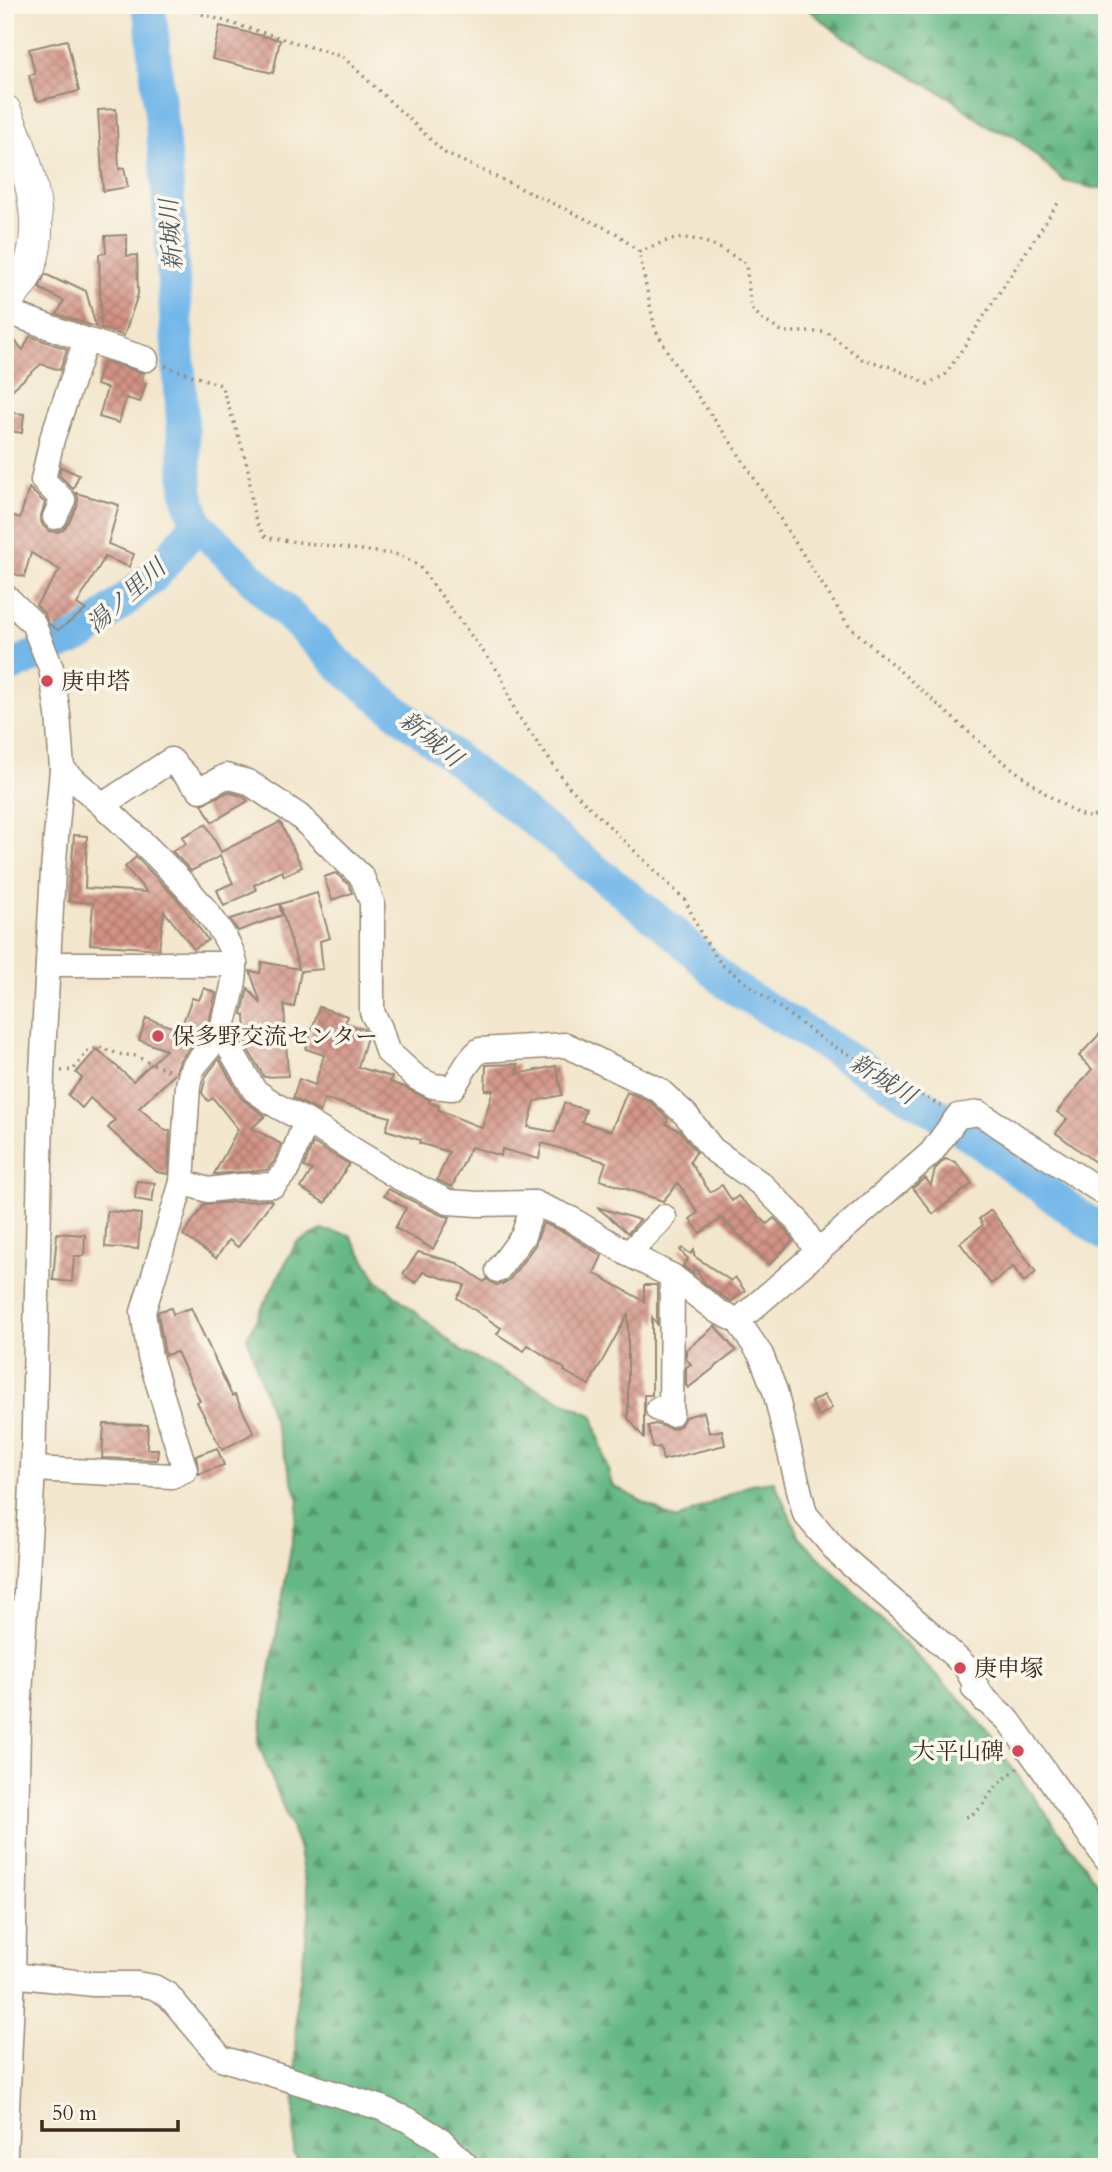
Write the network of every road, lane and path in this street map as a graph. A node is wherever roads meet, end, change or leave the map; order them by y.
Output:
1 (192, 5) edge
2 (5, 111) edge
3 (1060, 200) dead end
4 (639, 252) junction
5 (7, 300) edge
6 (86, 340) junction
7 (146, 359) joint
8 (55, 517) dead end
9 (5, 596) edge
10 (62, 769) junction
11 (103, 805) junction
12 (1107, 806) edge
13 (48, 964) junction
14 (235, 964) junction
15 (221, 1033) junction
16 (42, 1072) junction
17 (191, 1075) junction
18 (956, 1120) junction
19 (306, 1121) junction
20 (182, 1182) junction
21 (1107, 1195) edge
22 (534, 1203) junction
23 (664, 1217) dead end
24 (817, 1251) junction
25 (628, 1254) junction
26 (498, 1270) dead end
27 (672, 1276) junction
28 (738, 1321) junction
29 (658, 1409) dead end
30 (33, 1469) junction
31 (12, 1730) edge
32 (1034, 1755) junction
33 (965, 1817) dead end
34 (1107, 1860) edge
35 (13, 1975) junction
36 (5, 2154) edge
37 (468, 2167) edge

1 - 4 path
2 - 5 main road
3 - 4 path
4 - 12 path
5 - 6 street
6 - 7 street
6 - 8 street
7 - 18 path
9 - 10 street
10 - 11 street
10 - 13 street
11 - 14 street
11 - 24 street
13 - 14 street
13 - 16 street
14 - 15 street
15 - 17 street
15 - 19 street
16 - 17 path
16 - 30 street
17 - 20 street
18 - 21 street
18 - 24 street
19 - 20 street
19 - 22 street
20 - 30 street
22 - 25 street
22 - 26 street
23 - 25 street
24 - 28 street
25 - 27 street
27 - 28 street
27 - 29 street
28 - 32 street
30 - 31 street
31 - 35 street
32 - 33 path
32 - 34 street
35 - 36 street
35 - 37 street

